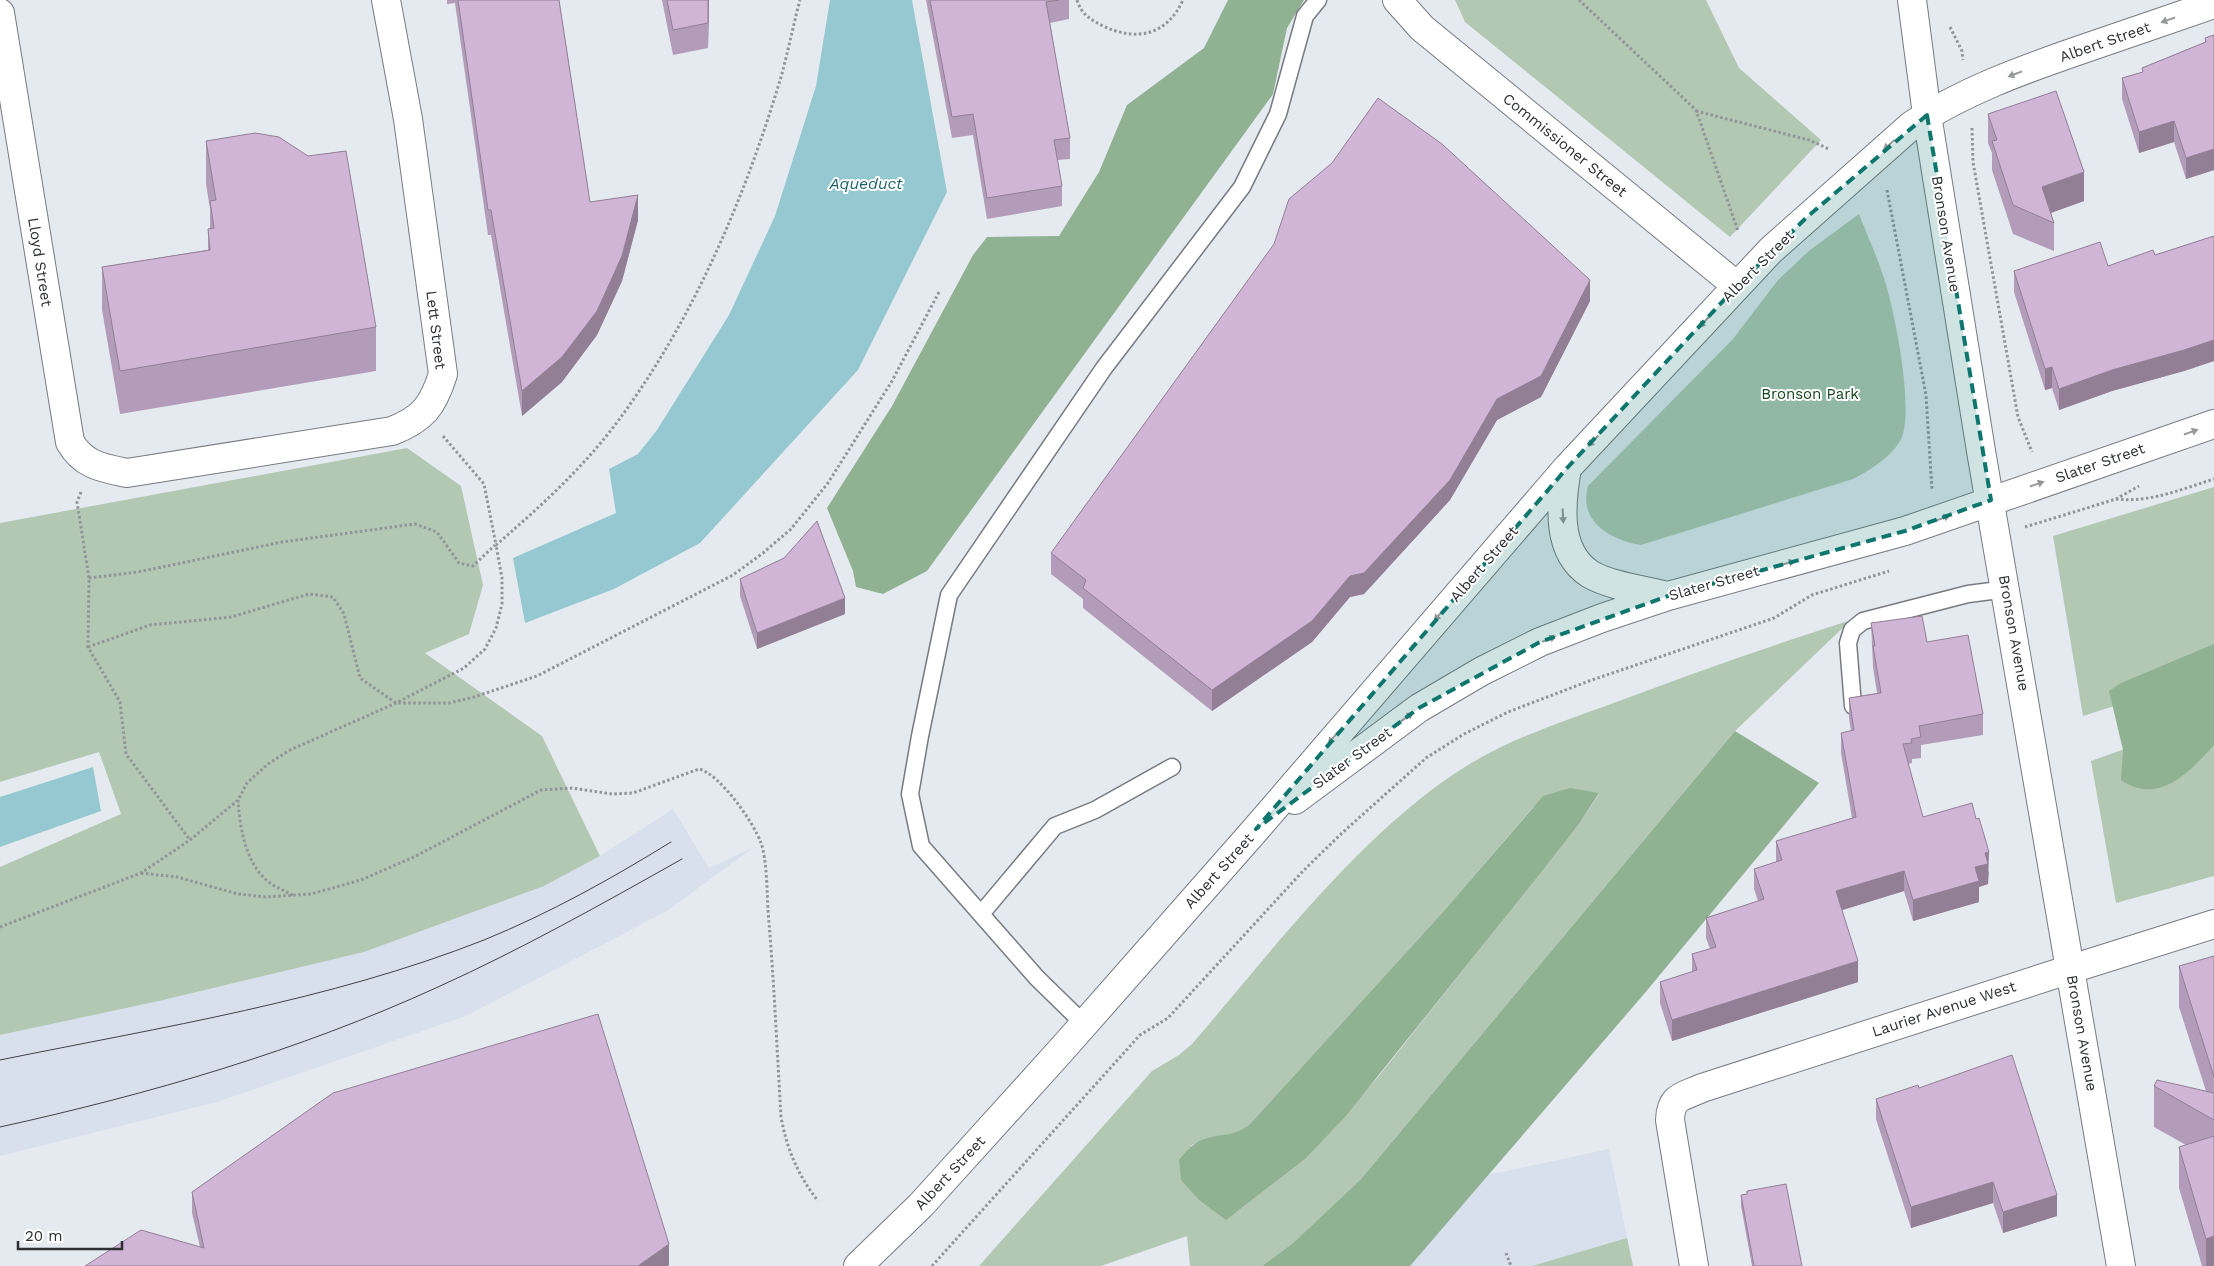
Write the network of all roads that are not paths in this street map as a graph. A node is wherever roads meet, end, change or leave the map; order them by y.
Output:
1 (386, 0) edge
2 (1318, 0) edge
3 (1397, 0) edge
4 (1912, 0) edge
5 (2214, 4) edge
6 (0, 14) edge
7 (1927, 115) junction
8 (1737, 286) junction
9 (2214, 424) edge
10 (1567, 468) junction
11 (127, 473) joint
12 (1990, 500) junction
13 (2006, 589) junction
14 (1668, 596) junction
15 (1853, 706) edge
16 (1172, 767) dead end
17 (1256, 829) junction
18 (981, 914) junction
19 (2214, 924) edge
20 (2071, 969) junction
21 (1083, 1023) junction
22 (858, 1266) edge
23 (1694, 1266) edge
24 (2121, 1266) edge

1 - 11 main road, Lett Street
2 - 18 lane
3 - 8 main road, Commissioner Street
4 - 7 main road, Bronson Avenue
5 -> 7 main road, Albert Street
6 - 11 main road, Lloyd Street
7 -> 8 main road, Albert Street
7 - 12 main road, Bronson Avenue
8 -> 10 main road, Albert Street
12 -> 9 main road, Slater Street
10 -> 14 main road
10 -> 17 main road, Albert Street
12 - 13 main road, Bronson Avenue
14 -> 12 main road, Slater Street
13 - 15 lane
13 - 20 main road, Bronson Avenue
17 -> 14 main road, Slater Street
16 - 18 lane
17 - 21 main road, Albert Street
18 - 21 lane
19 - 20 main road, Laurier Avenue West
20 - 23 main road, Laurier Avenue West
20 - 24 main road, Bronson Avenue
21 - 22 main road, Albert Street

